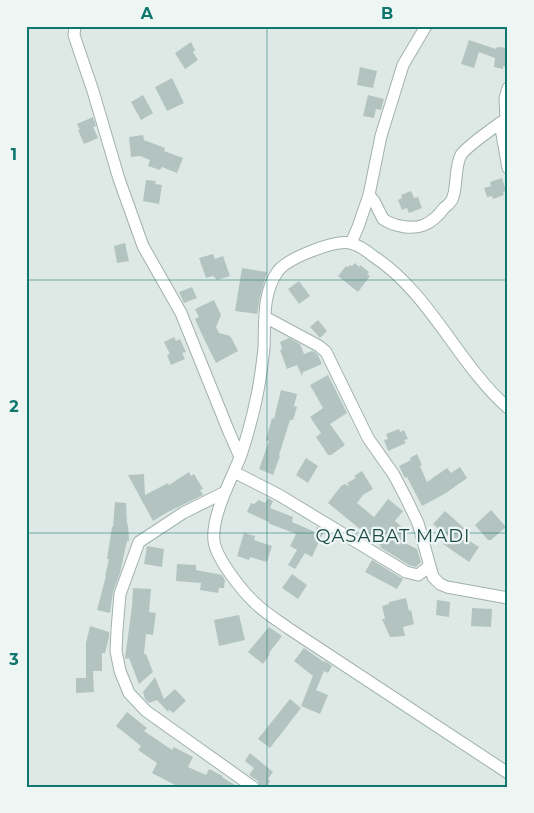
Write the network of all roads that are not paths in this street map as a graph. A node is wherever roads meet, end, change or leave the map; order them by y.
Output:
1 (75, 26) edge
2 (426, 26) edge
3 (508, 88) edge
4 (505, 119) edge
5 (508, 168) edge
6 (369, 195) junction
7 (351, 243) junction
8 (265, 317) junction
9 (508, 408) edge
10 (240, 456) junction
11 (234, 472) junction
12 (225, 492) junction
13 (429, 564) junction
14 (508, 598) edge
15 (508, 773) edge
16 (253, 787) edge

1 - 10 street
2 - 6 street
3 - 4 street
4 - 5 street
4 - 6 street
6 - 7 street
7 - 8 street
7 - 9 street
8 - 10 street
8 - 13 street
10 - 11 street
11 - 12 street
11 - 13 street
12 - 15 street
12 - 16 street
13 - 14 street

